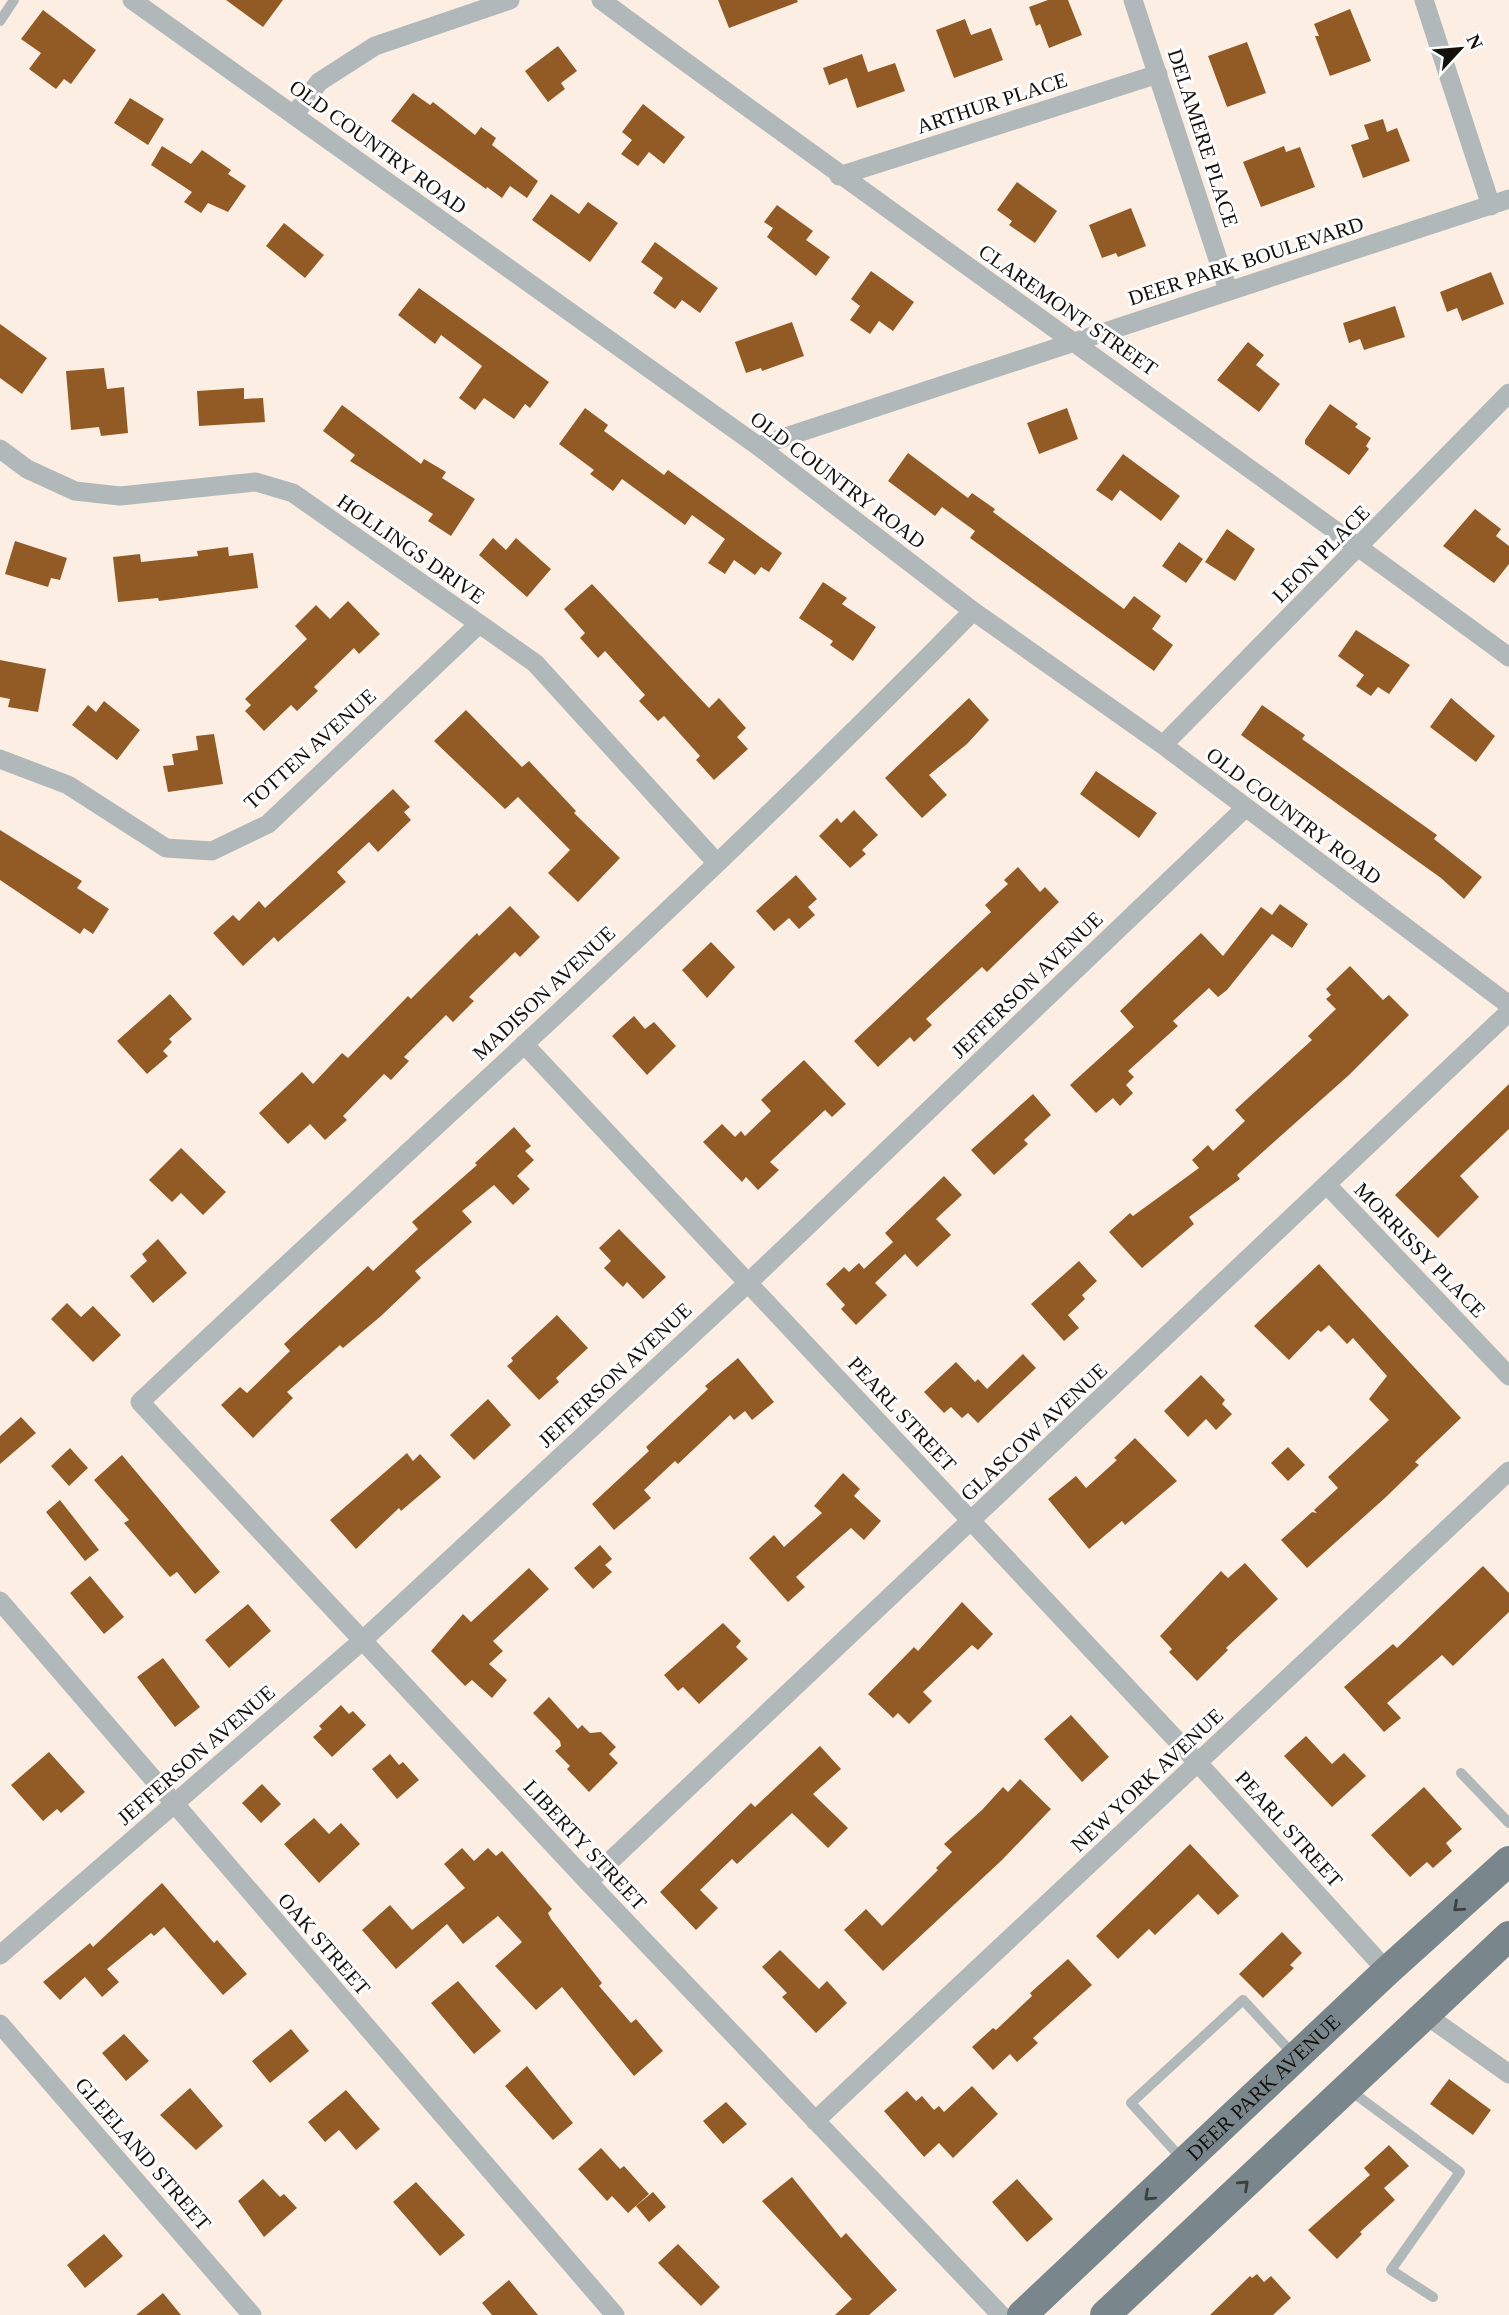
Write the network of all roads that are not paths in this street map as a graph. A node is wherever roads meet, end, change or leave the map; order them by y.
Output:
1 (14, 0) edge
2 (132, 0) edge
3 (510, 0) edge
4 (601, 0) edge
5 (1133, 0) edge
6 (1424, 0) edge
7 (0, 21) edge
8 (1158, 74) junction
9 (294, 115) junction
10 (839, 176) junction
11 (1500, 203) edge
12 (1228, 290) junction
13 (1074, 341) junction
14 (1509, 393) edge
15 (758, 446) junction
16 (0, 449) edge
17 (1360, 548) junction
18 (973, 611) junction
19 (480, 624) junction
20 (1509, 657) edge
21 (1163, 745) junction
22 (0, 759) edge
23 (1244, 809) junction
24 (716, 862) junction
25 (1509, 1005) edge
26 (1509, 1012) edge
27 (524, 1044) junction
28 (1328, 1186) junction
29 (750, 1282) junction
30 (1509, 1376) edge
31 (140, 1402) joint
32 (1509, 1471) edge
33 (971, 1522) junction
34 (0, 1601) edge
35 (363, 1640) junction
36 (1198, 1763) junction
37 (1461, 1773) dead end
38 (174, 1804) junction
39 (1509, 1823) edge
40 (1509, 1861) edge
41 (588, 1882) junction
42 (1509, 1936) edge
43 (0, 1955) edge
44 (1387, 1971) junction
45 (1426, 2015) junction
46 (0, 2024) edge
47 (1296, 2057) junction
48 (1509, 2074) edge
49 (1347, 2088) junction
50 (815, 2121) junction
51 (1185, 2162) junction
52 (1433, 2297) dead end
53 (252, 2315) edge
54 (615, 2315) edge
55 (1000, 2315) edge
56 (1022, 2315) edge
57 (1105, 2315) edge

1 - 7 lane
2 - 9 street, OLD COUNTRY ROAD
3 - 9 street
4 - 10 street, CLAREMONT STREET
5 - 8 street, DELAMERE PLACE
6 - 11 street
8 - 10 street, ARTHUR PLACE
8 - 12 street, DELAMERE PLACE
9 - 15 street, OLD COUNTRY ROAD
10 - 13 street, CLAREMONT STREET
11 - 12 street, DEER PARK BOULEVARD
12 - 13 street, DEER PARK BOULEVARD
13 - 15 street, DEER PARK BOULEVARD
13 - 17 street, CLAREMONT STREET
14 - 17 street, LEON PLACE
15 - 18 street, OLD COUNTRY ROAD
16 - 19 street, HOLLINGS DRIVE
17 - 20 street, CLAREMONT STREET
17 - 21 street, LEON PLACE
18 - 21 street, OLD COUNTRY ROAD
18 - 24 street, MADISON AVENUE
19 - 22 street, TOTTEN AVENUE
19 - 24 street, HOLLINGS DRIVE
21 - 23 street, OLD COUNTRY ROAD
23 - 25 street, OLD COUNTRY ROAD
23 - 29 street, JEFFERSON AVENUE
24 - 27 street, MADISON AVENUE
26 - 28 street, GLASCOW AVENUE
27 - 29 street, PEARL STREET
27 - 31 street, MADISON AVENUE
28 - 30 street, MORRISSY PLACE
28 - 33 street, GLASCOW AVENUE
29 - 33 street, PEARL STREET
29 - 35 street, JEFFERSON AVENUE
31 - 35 street, LIBERTY STREET
32 - 36 street, NEW YORK AVENUE
33 - 36 street, PEARL STREET
33 - 41 street, GLASCOW AVENUE
34 - 38 street, OAK STREET
35 - 38 street, JEFFERSON AVENUE
35 - 41 street, LIBERTY STREET
36 - 44 street, PEARL STREET
36 - 50 street, NEW YORK AVENUE
37 - 39 lane
38 - 43 street, JEFFERSON AVENUE
38 - 54 street, OAK STREET
40 -> 44 main road, DEER PARK AVENUE
41 - 50 street, LIBERTY STREET
42 - 45 main road
44 - 47 main road, DEER PARK AVENUE
45 - 48 street
45 - 49 main road
46 - 53 street, GLEELAND STREET
47 - 51 main road, DEER PARK AVENUE
47 - 51 lane
49 - 52 lane
57 -> 49 main road
50 - 55 street, LIBERTY STREET
51 -> 56 main road, DEER PARK AVENUE

